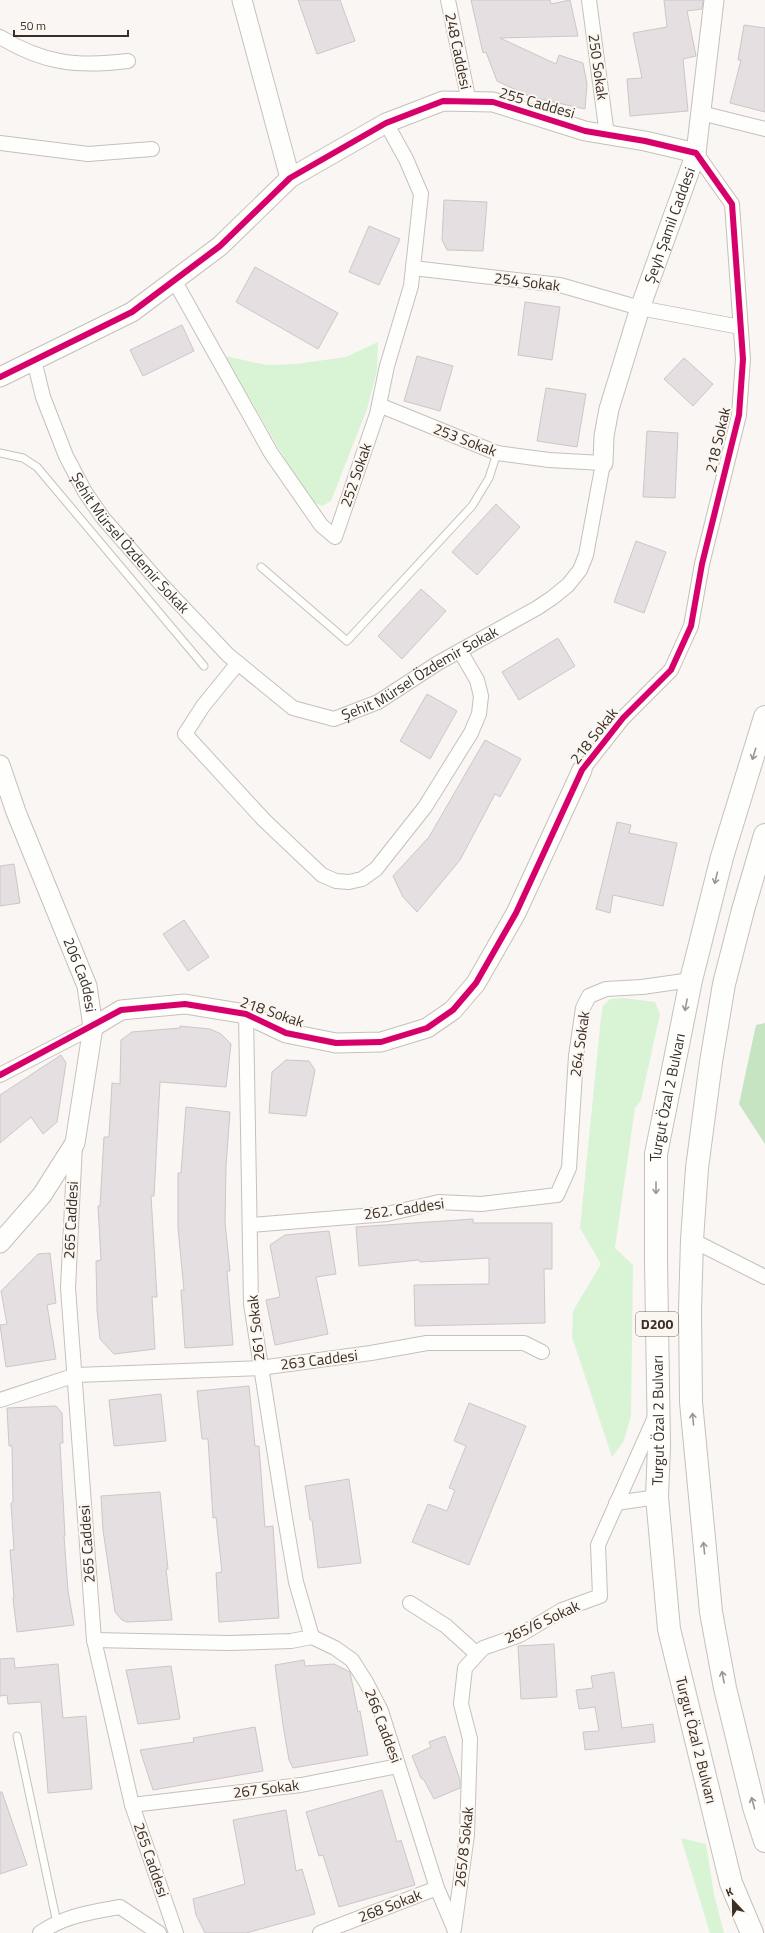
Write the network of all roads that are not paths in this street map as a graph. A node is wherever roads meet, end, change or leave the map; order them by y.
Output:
1 (242, 0) edge
2 (448, 0) edge
3 (589, 0) edge
4 (714, 0) edge
5 (0, 37) edge
6 (128, 61) dead end
7 (468, 102) junction
8 (701, 113) junction
9 (386, 123) junction
10 (765, 130) edge
11 (607, 135) junction
12 (0, 143) edge
13 (152, 149) dead end
14 (696, 153) junction
15 (290, 178) junction
16 (413, 268) junction
17 (174, 280) junction
18 (640, 308) junction
19 (740, 327) junction
20 (34, 360) junction
21 (0, 377) edge
22 (379, 405) junction
23 (0, 453) edge
24 (497, 454) junction
25 (603, 463) junction
26 (260, 567) dead end
27 (460, 651) junction
28 (238, 663) junction
29 (204, 666) dead end
30 (765, 717) edge
31 (0, 765) edge
32 (582, 770) joint
33 (765, 835) edge
34 (691, 980) junction
35 (246, 1014) junction
36 (93, 1026) junction
37 (0, 1075) edge
38 (75, 1143) junction
39 (557, 1195) joint
40 (251, 1225) junction
41 (692, 1240) junction
42 (0, 1243) edge
43 (765, 1277) edge
44 (542, 1352) dead end
45 (260, 1368) junction
46 (76, 1374) junction
47 (0, 1400) edge
48 (658, 1411) junction
49 (657, 1497) junction
50 (616, 1503) junction
51 (410, 1602) dead end
52 (312, 1637) junction
53 (94, 1640) junction
54 (477, 1654) junction
55 (17, 1736) dead end
56 (469, 1764) joint
57 (398, 1766) junction
58 (132, 1805) junction
59 (765, 1841) edge
60 (437, 1888) junction
61 (56, 1923) junction
62 (455, 1931) edge
63 (40, 1933) edge
64 (159, 1933) edge
65 (176, 1933) edge
66 (320, 1933) edge
67 (752, 1933) edge

1 - 15 street
2 - 7 street, 248 Caddesi
3 - 11 street, 250 Sokak
4 - 8 street, Şeyh Şamil Caddesi
5 - 6 street
7 - 9 street, 255 Caddesi
7 - 11 street, 255 Caddesi
8 - 10 street
8 - 14 street, Şeyh Şamil Caddesi
9 - 15 street, 255 Caddesi
9 - 16 street, 252 Sokak
11 - 14 street, 255 Caddesi
12 - 13 street
14 - 18 street, Şeyh Şamil Caddesi
14 - 19 street, 218 Sokak
15 - 17 street, 255 Caddesi
16 - 18 street, 254 Sokak
16 - 22 street, 252 Sokak
17 - 20 street, 255 Caddesi
17 - 22 street, 252 Sokak
18 - 19 street, 254 Sokak
18 - 25 street, Şehit Mürsel Özdemir Sokak
19 - 32 street, 218 Sokak
20 - 21 street, 255 Caddesi
20 - 28 street, Şehit Mürsel Özdemir Sokak
22 - 24 street, 253 Sokak
23 - 29 lane
24 - 25 street, 253 Sokak
24 - 26 lane
25 - 27 street, Şehit Mürsel Özdemir Sokak
27 - 28 street, Şehit Mürsel Özdemir Sokak
27 - 28 street
30 -> 34 highway, Turgut Özal 2 Bulvarı / D200
31 - 36 street, 206 Caddesi
32 - 35 street, 218 Sokak
33 - 41 highway, D200
34 - 39 street, 264 Sokak
34 -> 48 highway, Turgut Özal 2 Bulvarı / D200
35 - 36 street, 218 Sokak
35 - 40 street, 261 Sokak
36 - 37 street
36 - 38 street, 206 Caddesi
38 - 42 street, 206 Caddesi
38 - 46 street, 265 Caddesi
39 - 40 street, 262. Caddesi
40 - 45 street, 261 Sokak
41 - 43 street
59 -> 41 highway, D200
44 - 45 street, 263 Caddesi
45 - 46 street, 263 Caddesi
45 - 52 street, 261 Sokak
46 - 47 street, 263 Caddesi
46 - 53 street, 265 Caddesi
48 - 49 highway, Turgut Özal 2 Bulvarı / D200
48 - 50 street, 265/6 Sokak
49 - 50 street
49 - 67 highway, Turgut Özal 2 Bulvarı / D200
50 - 54 street, 265/6 Sokak
51 - 54 street
52 - 53 street
52 - 57 street, 266 Caddesi
53 - 58 street, 265 Caddesi
54 - 56 street, 265/6 Sokak
55 - 61 lane
56 - 62 street, 265/8 Sokak
57 - 58 street, 267 Sokak
57 - 60 street, 266 Caddesi
58 - 65 street, 265 Caddesi
60 - 62 street, 266 Caddesi
60 - 66 street, 268 Sokak
61 - 63 street
61 - 64 street

